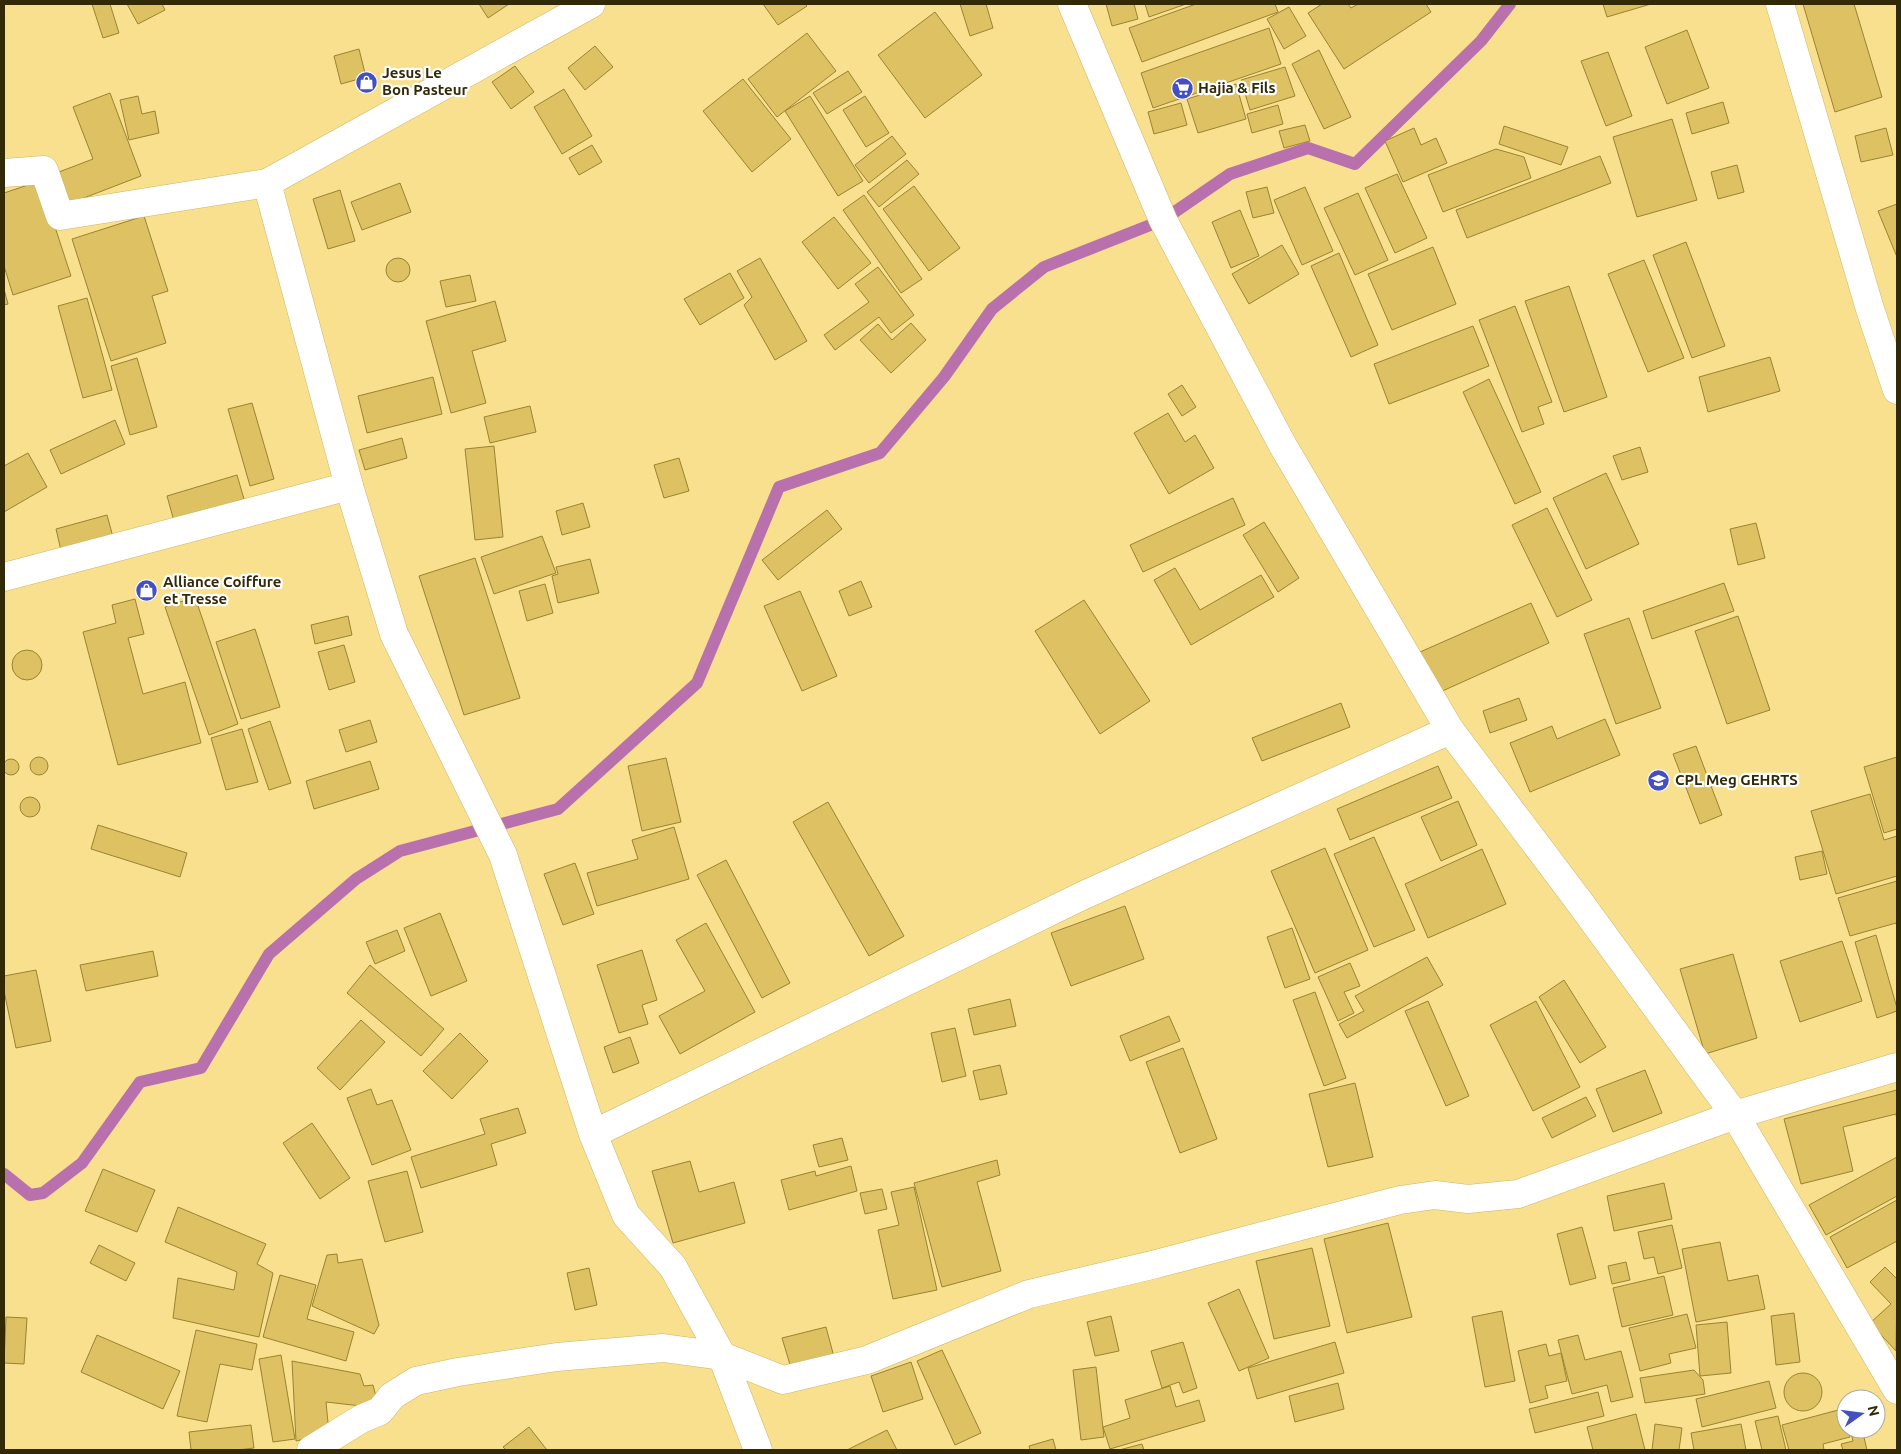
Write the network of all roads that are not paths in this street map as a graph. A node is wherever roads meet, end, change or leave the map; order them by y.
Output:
1 (591, 4) edge
2 (1072, 4) edge
3 (1780, 4) edge
4 (4, 173) edge
5 (267, 183) junction
6 (1891, 354) edge
7 (1897, 390) edge
8 (349, 486) junction
9 (4, 577) edge
10 (1450, 730) junction
11 (1897, 1067) edge
12 (1735, 1115) junction
13 (593, 1134) junction
14 (722, 1356) junction
15 (1897, 1390) edge
16 (311, 1450) edge
17 (758, 1450) edge

1 - 5 street
2 - 10 street
3 - 6 street
4 - 5 street
5 - 8 street
6 - 7 street
8 - 9 street
8 - 13 street
10 - 12 street
10 - 13 street
11 - 12 street
12 - 14 street
12 - 15 street
13 - 14 street
14 - 16 street
14 - 17 street

